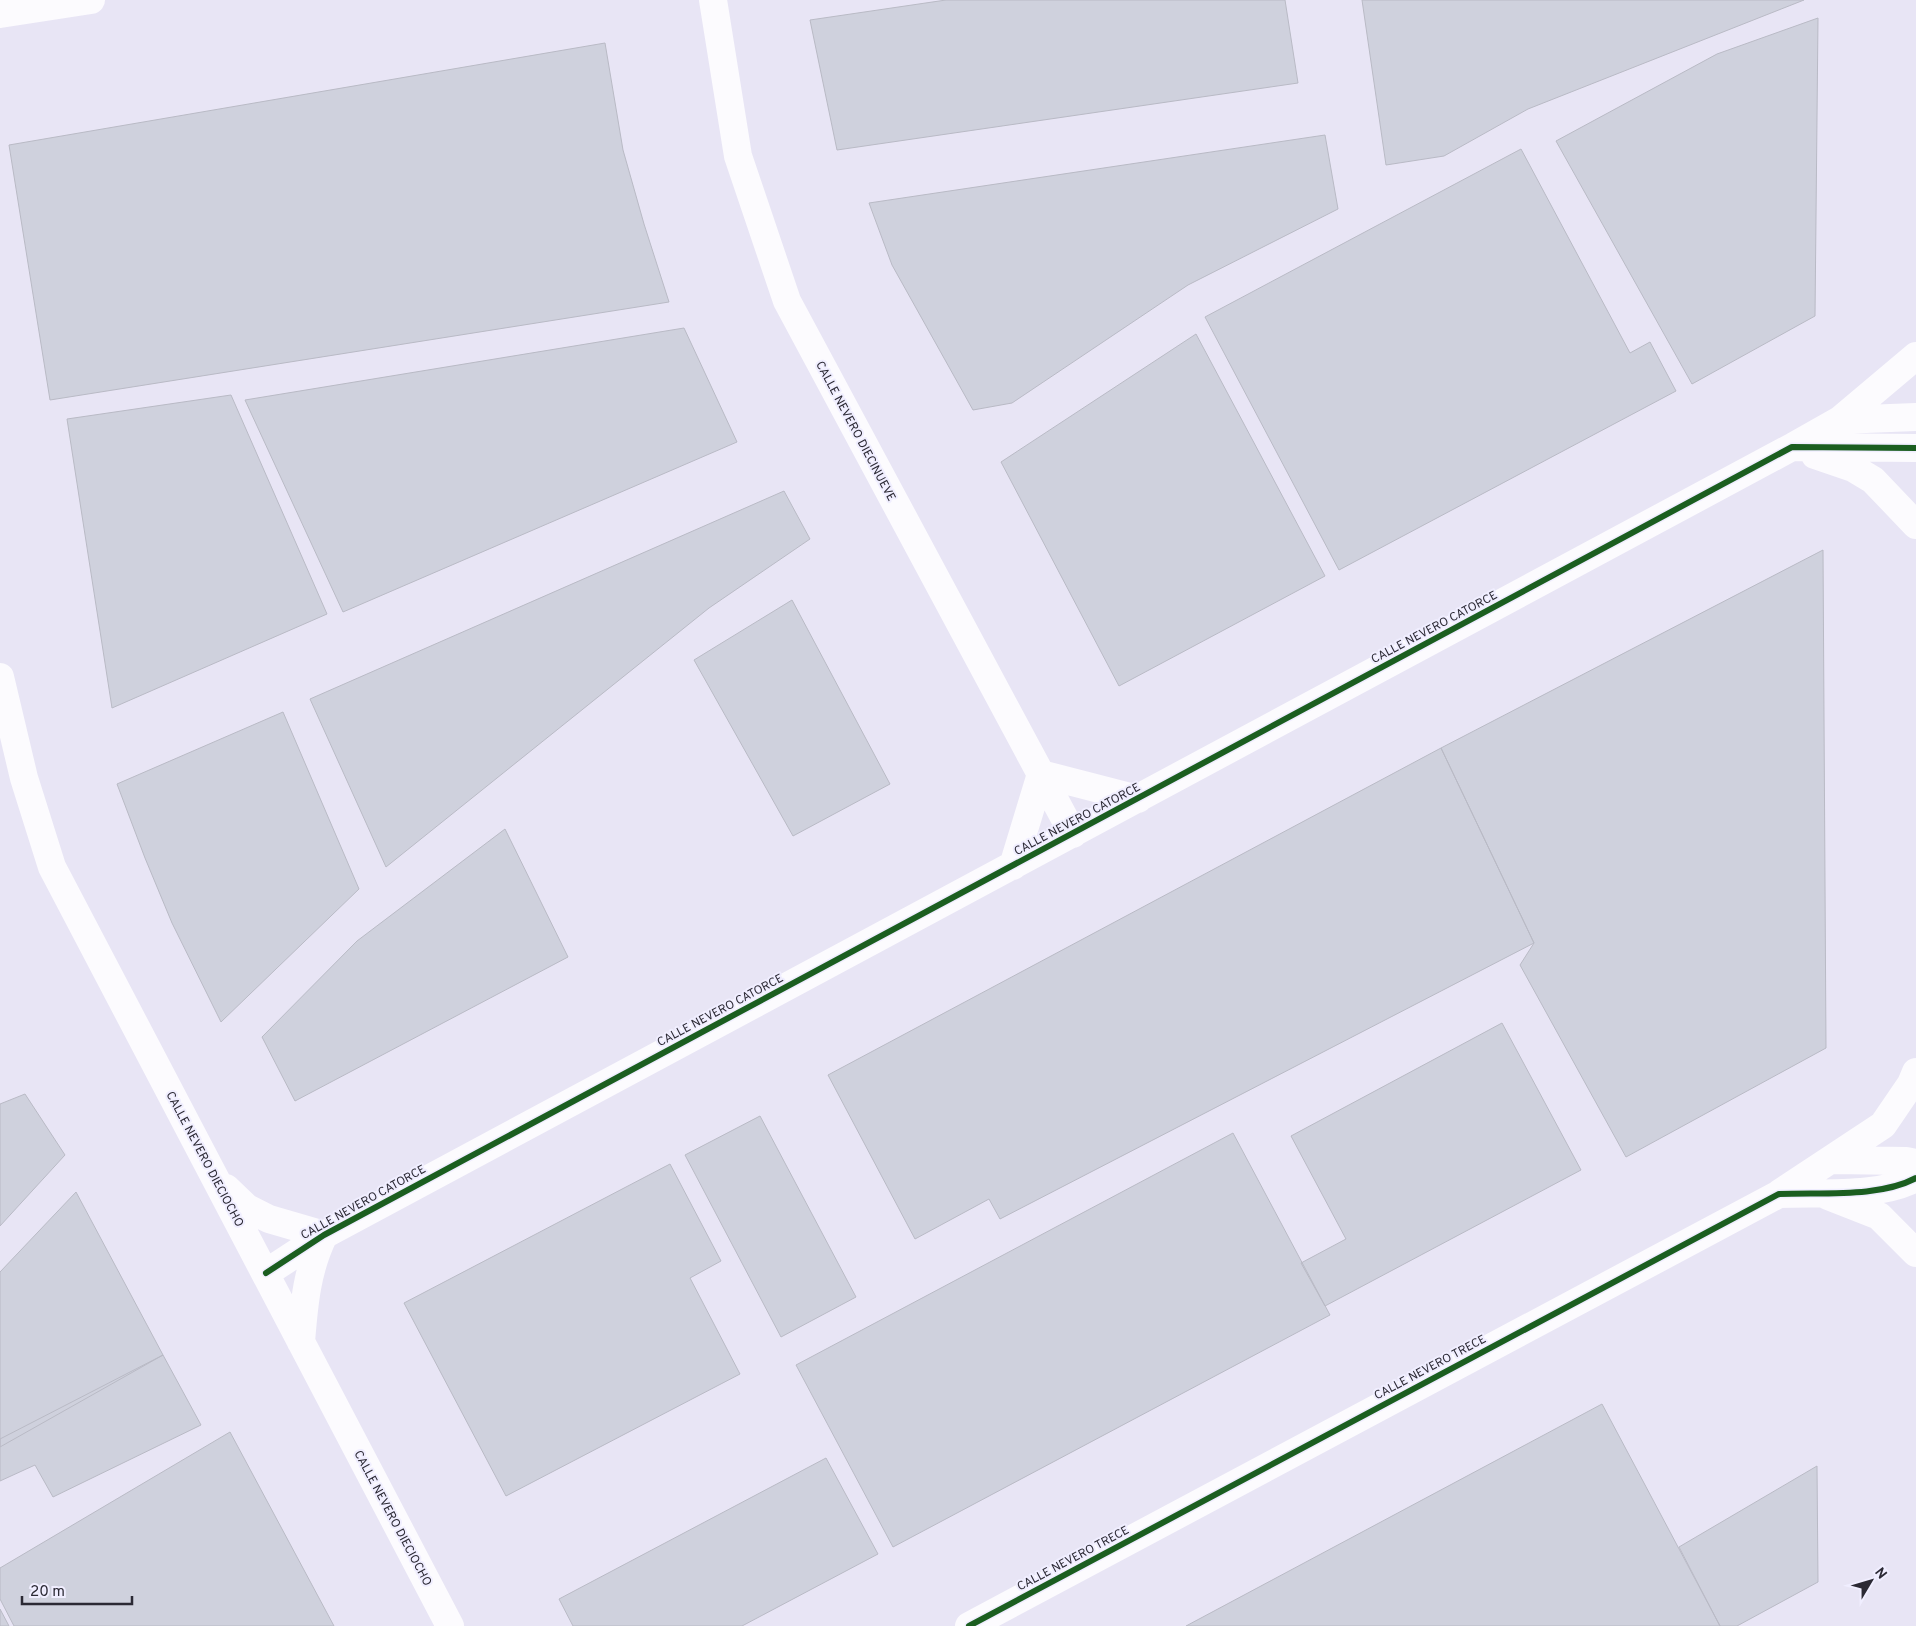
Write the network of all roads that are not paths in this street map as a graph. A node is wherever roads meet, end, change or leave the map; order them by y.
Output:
1 (91, 0) edge
2 (712, 4) edge
3 (6, 17) edge
4 (1916, 356) edge
5 (1916, 417) edge
6 (1840, 420) junction
7 (1792, 447) junction
8 (1916, 448) edge
9 (1916, 525) edge
10 (0, 678) edge
11 (1041, 774) junction
12 (1138, 799) junction
13 (1073, 834) junction
14 (1013, 866) junction
15 (1916, 1072) edge
16 (1833, 1160) junction
17 (1916, 1163) edge
18 (215, 1178) junction
19 (1916, 1178) edge
20 (1820, 1192) junction
21 (1780, 1194) junction
22 (324, 1235) junction
23 (1916, 1253) edge
24 (261, 1265) junction
25 (301, 1344) junction
26 (450, 1626) edge
27 (968, 1626) edge

1 - 3 street
2 - 11 street, CALLE NEVERO DIECINUEVE
4 - 6 street
5 - 6 street
6 - 7 street
7 - 8 street, CALLE NEVERO CATORCE
7 - 9 street
7 - 12 street, CALLE NEVERO CATORCE
10 - 18 street, CALLE NEVERO DIECIOCHO
11 - 12 street
11 - 13 street, CALLE NEVERO DIECINUEVE
11 - 14 street
12 - 13 street, CALLE NEVERO CATORCE
13 - 14 street, CALLE NEVERO CATORCE
14 - 22 street, CALLE NEVERO CATORCE
15 - 16 street
16 - 17 street
16 - 21 street
18 - 22 street
18 - 24 street, CALLE NEVERO DIECIOCHO
19 - 20 street, CALLE NEVERO TRECE
20 - 21 street, CALLE NEVERO TRECE
20 - 23 street
21 - 27 street, CALLE NEVERO TRECE
22 - 24 street, CALLE NEVERO CATORCE
22 - 25 street
24 - 25 street, CALLE NEVERO DIECIOCHO
25 - 26 street, CALLE NEVERO DIECIOCHO

